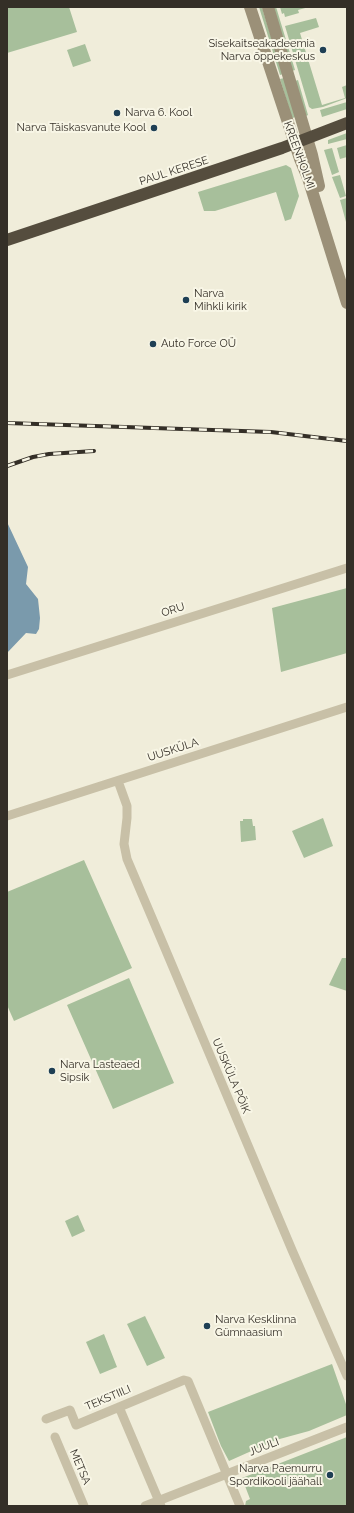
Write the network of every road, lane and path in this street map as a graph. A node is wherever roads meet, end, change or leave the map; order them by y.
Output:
1 (250, 7) edge
2 (268, 7) edge
3 (347, 123) edge
4 (307, 139) junction
5 (295, 144) junction
6 (7, 240) edge
7 (344, 280) edge
8 (347, 303) edge
9 (347, 568) edge
10 (7, 675) edge
11 (347, 707) edge
12 (118, 781) junction
13 (7, 816) edge
14 (347, 1376) edge
15 (119, 1407) junction
16 (46, 1419) dead end
17 (347, 1427) edge
18 (55, 1437) dead end
19 (227, 1474) junction
20 (160, 1503) edge
21 (84, 1506) edge
22 (145, 1506) edge
23 (240, 1506) edge

1 - 5 main road, KREENHOLMI
2 - 4 main road, KREENHOLMI
3 - 4 highway, PAUL KERESE
4 - 5 highway, PAUL KERESE
4 - 7 main road, KREENHOLMI
5 - 6 highway, PAUL KERESE
5 - 7 main road, KREENHOLMI
7 - 8 main road, KREENHOLMI
9 - 10 street, ORU
11 - 12 street, UUSKÜLA
12 - 13 street, UUSKÜLA
12 - 14 street, UUSKÜLA PÕIK
15 - 16 street, TEKSTIILI
15 - 19 street, TEKSTIILI
15 - 20 street
17 - 19 street, JUULI
18 - 21 street, METSA
19 - 20 street, JUULI
19 - 23 street
20 - 22 street, JUULI

